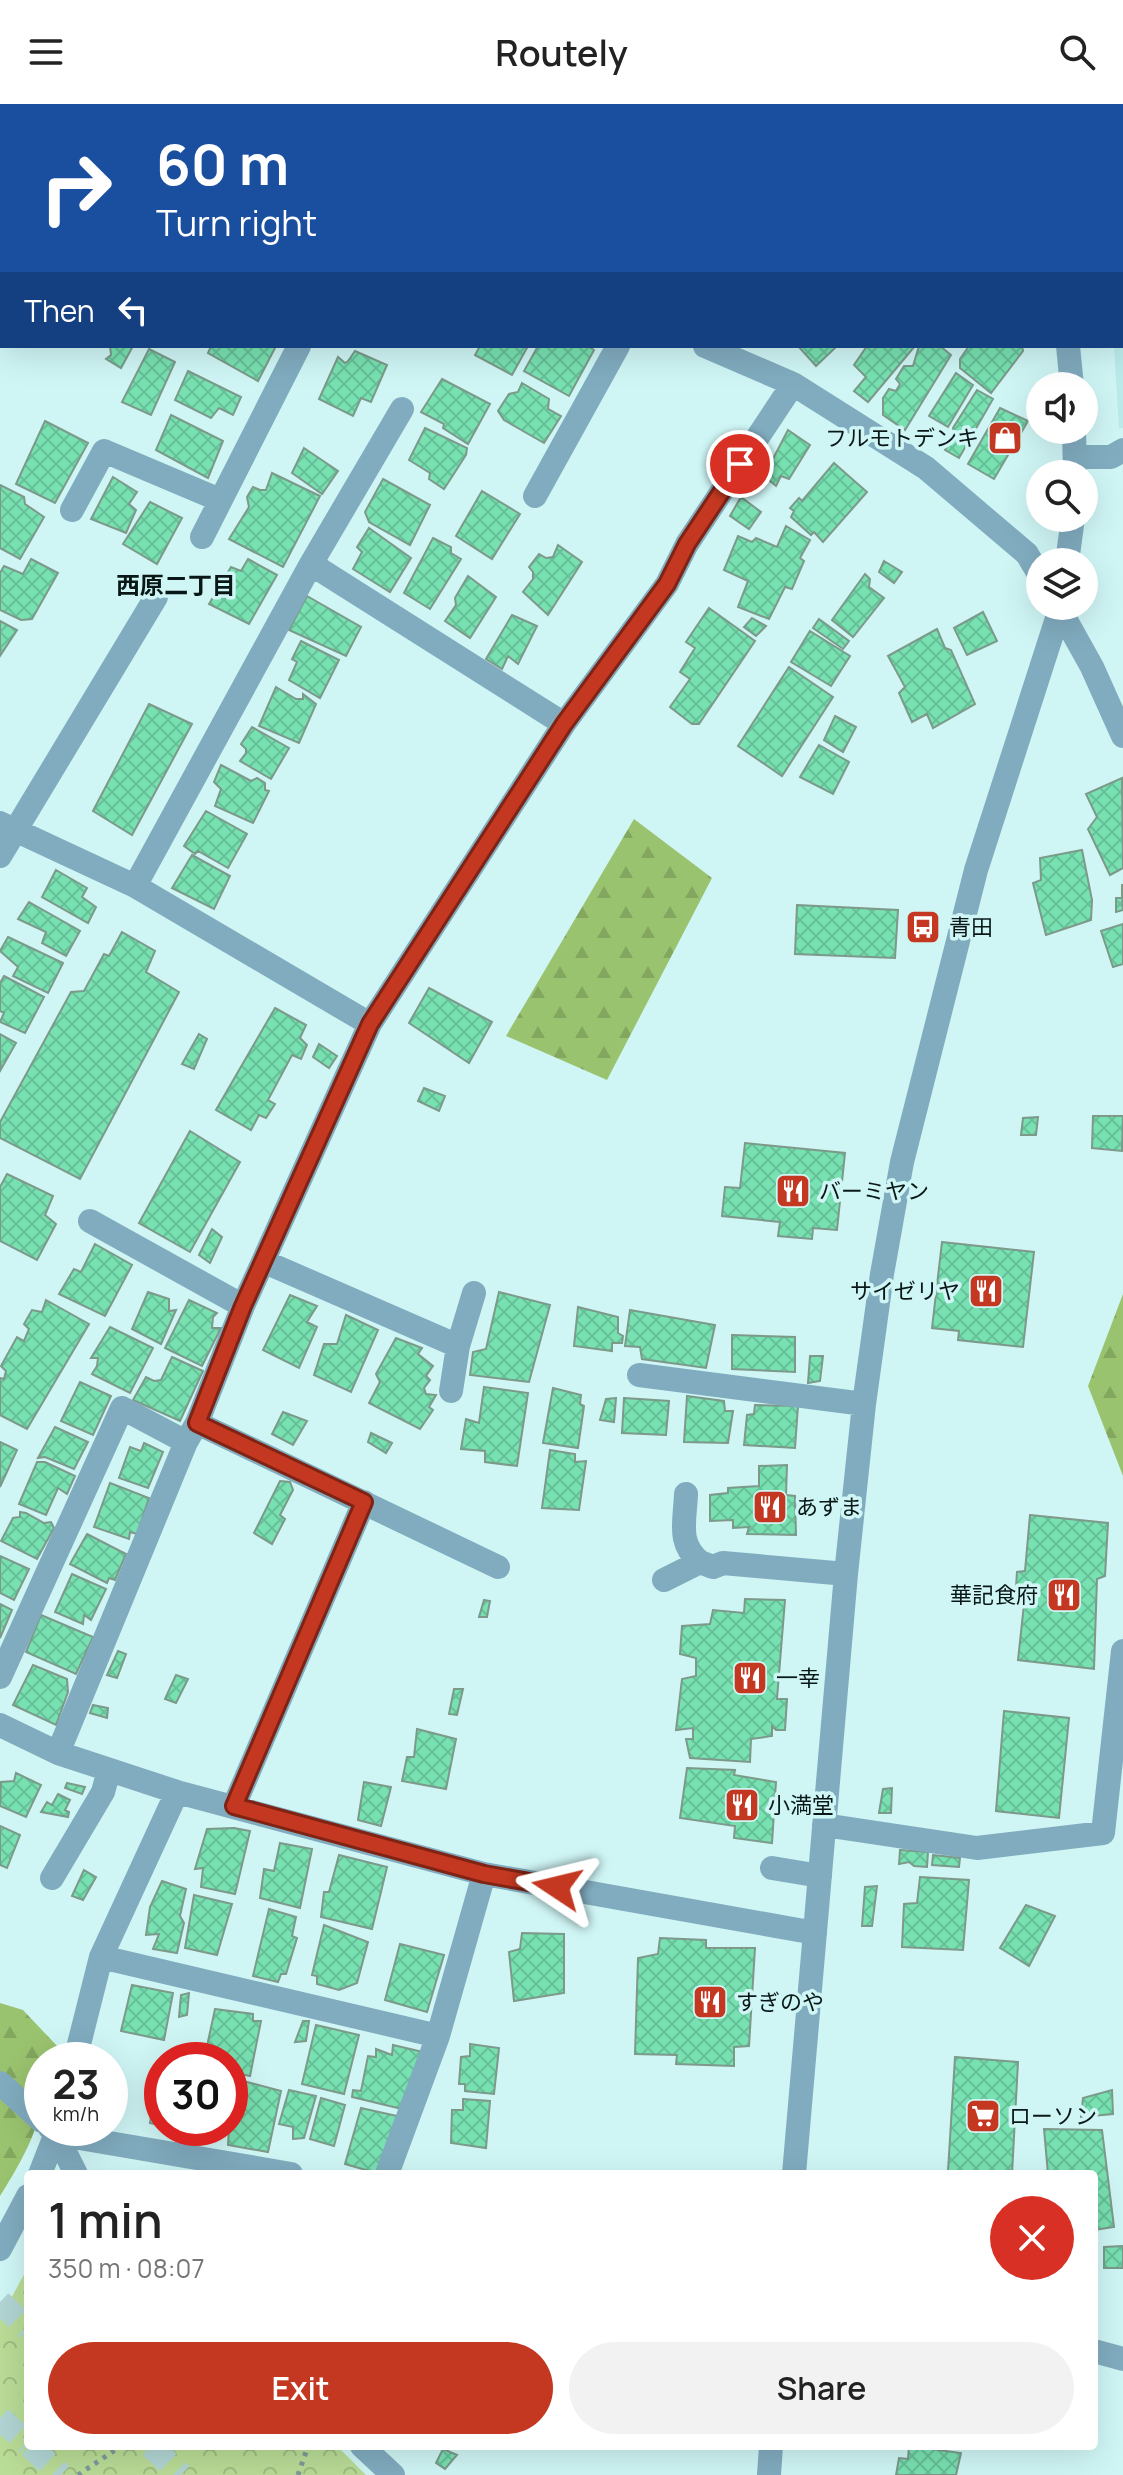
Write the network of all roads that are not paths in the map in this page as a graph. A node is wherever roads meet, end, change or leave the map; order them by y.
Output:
1 (298, 348) edge
2 (617, 348) edge
3 (716, 348) edge
4 (1068, 348) edge
5 (754, 355) edge
6 (1071, 372) edge
7 (793, 384) junction
8 (402, 409) dead end
9 (1123, 450) edge
10 (1098, 460) edge
11 (535, 496) dead end
12 (220, 500) junction
13 (72, 510) dead end
14 (202, 537) dead end
15 (1026, 553) edge
16 (311, 564) junction
17 (156, 597) dead end
18 (1056, 620) edge
19 (1067, 620) edge
20 (564, 724) junction
21 (1123, 736) edge
22 (8, 827) edge
23 (0, 856) edge
24 (135, 886) junction
25 (370, 1024) junction
26 (90, 1221) dead end
27 (265, 1262) junction
28 (474, 1293) dead end
29 (243, 1306) junction
30 (458, 1346) junction
31 (639, 1375) dead end
32 (451, 1391) dead end
33 (864, 1404) junction
34 (192, 1432) junction
35 (686, 1494) dead end
36 (364, 1502) junction
37 (700, 1562) junction
38 (498, 1567) dead end
39 (846, 1574) junction
40 (664, 1580) dead end
41 (1123, 1651) edge
42 (0, 1677) edge
43 (2, 1731) edge
44 (58, 1753) junction
45 (109, 1770) junction
46 (177, 1792) junction
47 (234, 1806) junction
48 (824, 1825) junction
49 (1116, 1836) edge
50 (492, 1868) junction
51 (772, 1868) dead end
52 (820, 1876) junction
53 (52, 1878) dead end
54 (815, 1933) junction
55 (101, 1957) junction
56 (438, 2036) junction
57 (80, 2042) edge
58 (0, 2083) edge
59 (24, 2104) edge
60 (128, 2143) edge
61 (47, 2146) edge
62 (61, 2146) edge
63 (41, 2170) edge
64 (74, 2170) edge
65 (270, 2170) edge
66 (388, 2170) edge
67 (794, 2170) edge
68 (24, 2204) edge
69 (0, 2249) edge
70 (1098, 2352) edge
71 (1123, 2359) edge
72 (366, 2450) edge
73 (771, 2450) edge
74 (393, 2475) edge
75 (769, 2475) edge

1 - 12 street
2 - 11 street
3 - 5 street
4 - 6 street
5 - 7 street
7 - 15 street
7 - 20 street
8 - 16 street
9 - 10 street
12 - 13 street
12 - 14 street
16 - 20 street
16 - 24 street
17 - 22 street
18 - 33 street
19 - 21 street
20 - 25 street
22 - 23 street
22 - 24 street
24 - 25 street
25 - 27 street
26 - 29 street
27 - 29 street
27 - 30 street
28 - 30 street
29 - 34 street
30 - 32 street
31 - 33 street
33 - 39 street
34 - 36 street
34 - 42 street
34 - 44 street
35 - 37 street
36 - 38 street
36 - 47 street
37 - 39 street
37 - 40 street
39 - 48 street
41 - 49 street
43 - 44 street
44 - 45 street
45 - 46 street
45 - 53 street
46 - 47 street
46 - 55 street
47 - 50 street
48 - 49 street
48 - 52 street
50 - 54 street
50 - 56 street
51 - 52 street
52 - 54 street
54 - 67 street
55 - 56 street
55 - 57 street
56 - 66 street
58 - 59 street
60 - 65 street
61 - 63 street
62 - 64 street
68 - 69 street
70 - 71 street
72 - 74 street
73 - 75 street

